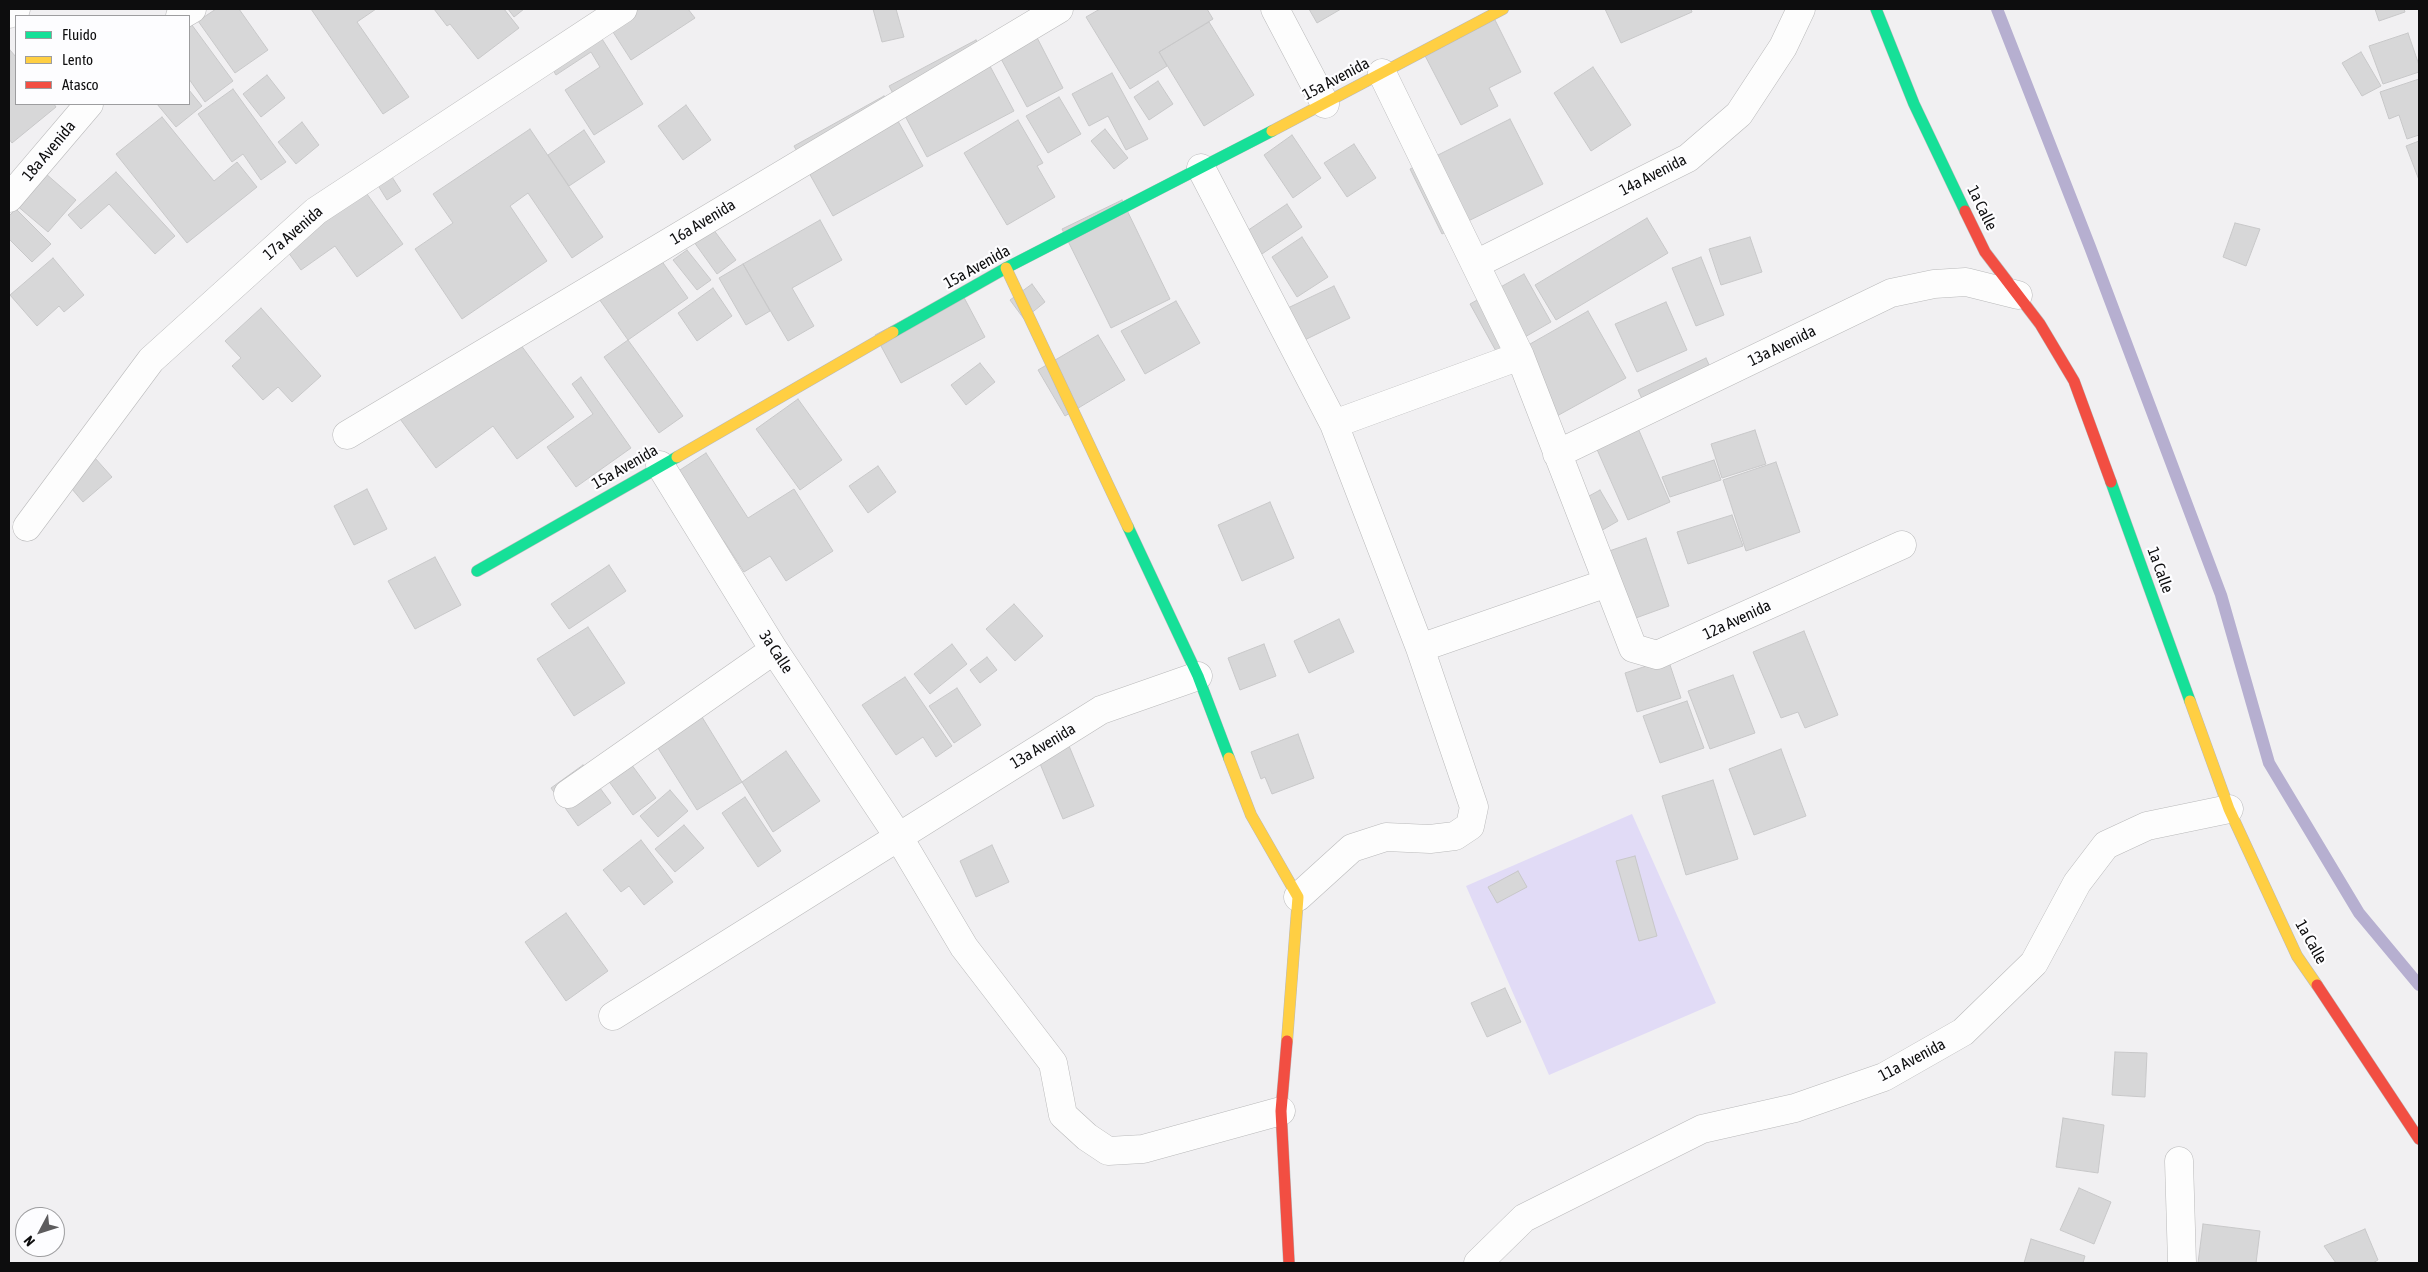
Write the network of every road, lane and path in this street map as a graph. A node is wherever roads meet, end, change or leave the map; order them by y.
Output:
1 (16, 9) edge
2 (622, 9) edge
3 (1059, 9) edge
4 (1275, 9) edge
5 (1503, 9) edge
6 (1801, 9) edge
7 (1876, 9) edge
8 (9, 14) edge
9 (1382, 73) junction
10 (1325, 104) junction
11 (88, 105) edge
12 (1201, 168) junction
13 (9, 198) edge
14 (1476, 264) junction
15 (1006, 268) junction
16 (2018, 295) junction
17 (1520, 356) junction
18 (1334, 424) junction
19 (347, 435) dead end
20 (1557, 454) junction
21 (660, 466) junction
22 (27, 527) dead end
23 (1902, 545) dead end
24 (477, 571) dead end
25 (1608, 583) junction
26 (1420, 648) junction
27 (774, 650) junction
28 (1198, 676) junction
29 (568, 794) dead end
30 (2229, 810) junction
31 (898, 836) junction
32 (1298, 897) junction
33 (613, 1016) dead end
34 (1281, 1111) junction
35 (2419, 1139) edge
36 (2179, 1160) dead end
37 (1289, 1263) edge
38 (1478, 1263) edge
39 (2182, 1263) edge

1 - 8 street
2 - 22 street, 17a Avenida
3 - 19 street, 16a Avenida
4 - 10 street
5 - 9 street, 15a Avenida
6 - 14 street, 14a Avenida
7 - 16 street, 1a Calle
9 - 10 street, 15a Avenida
9 - 14 street
10 - 12 street, 15a Avenida
11 - 13 street, 18a Avenida
12 - 15 street, 15a Avenida
12 - 18 street
14 - 17 street
15 - 21 street, 15a Avenida
15 - 28 street
16 - 20 street, 13a Avenida
16 - 30 street, 1a Calle
17 - 18 street
17 - 20 street
18 - 26 street
20 - 25 street
21 - 24 street, 15a Avenida
21 - 27 street, 3a Calle
23 - 25 street, 12a Avenida
25 - 26 street
26 - 32 street
27 - 29 street
27 - 31 street, 3a Calle
28 - 31 street, 13a Avenida
28 - 32 street
30 - 35 street, 1a Calle
30 - 38 street, 11a Avenida
31 - 33 street, 13a Avenida
31 - 34 street, 3a Calle
32 - 34 street
34 - 37 street
36 - 39 street

